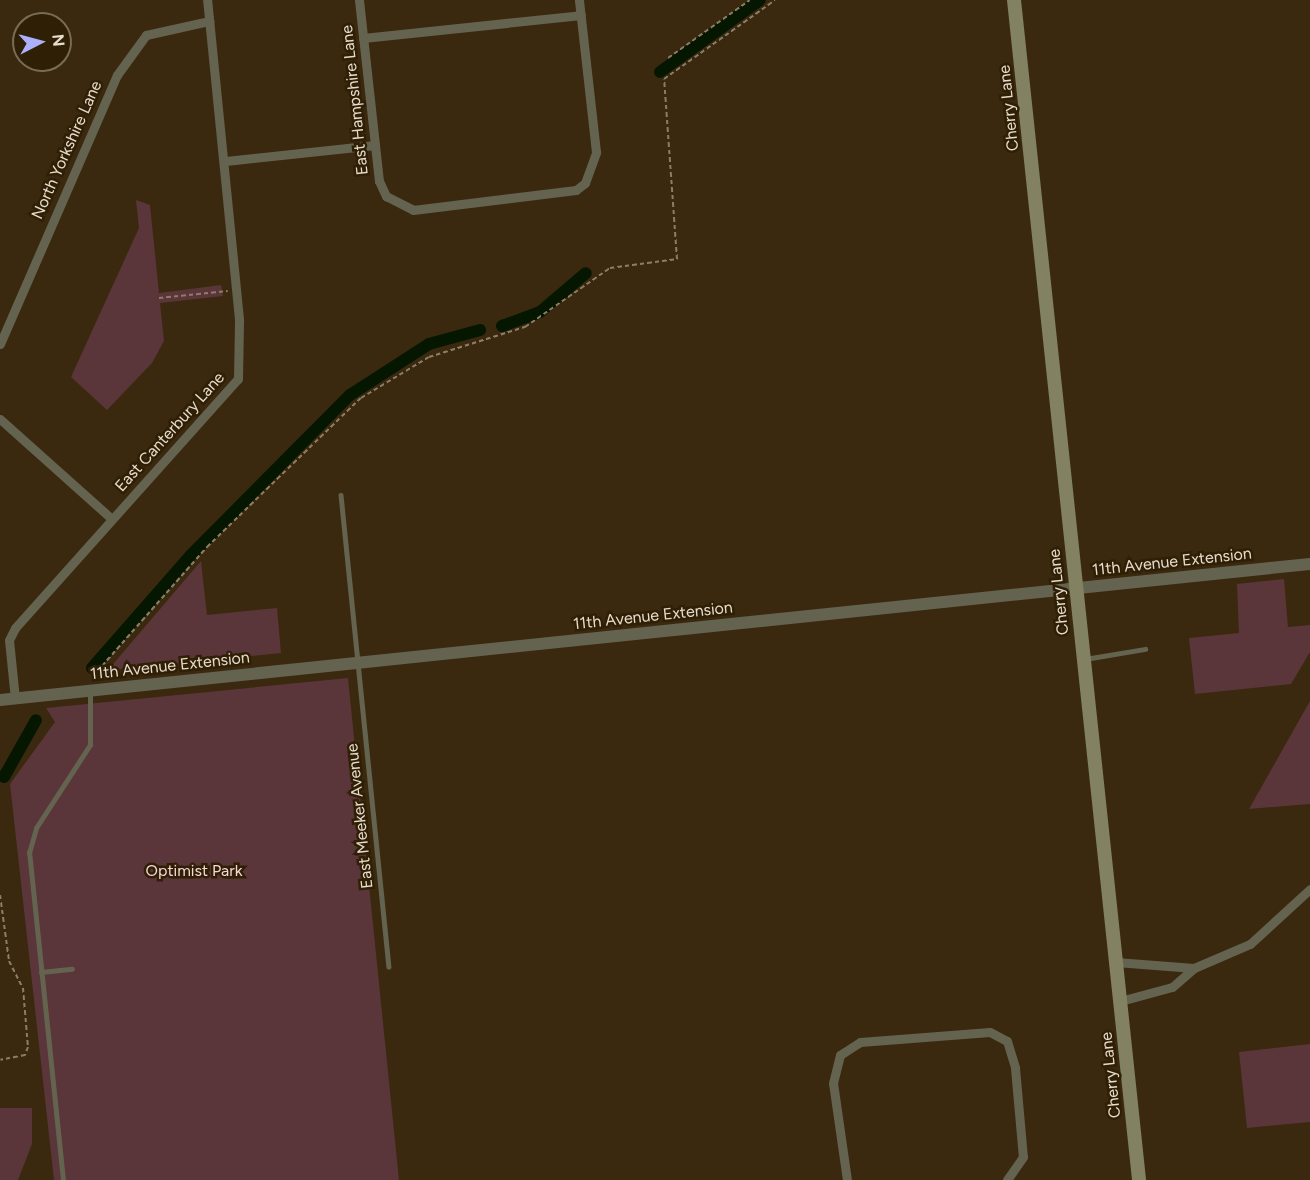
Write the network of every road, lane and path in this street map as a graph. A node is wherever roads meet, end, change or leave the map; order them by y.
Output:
1 (207, 0) edge
2 (359, 0) edge
3 (579, 0) edge
4 (750, 0) edge
5 (775, 0) edge
6 (1014, 0) edge
7 (581, 15) junction
8 (209, 21) junction
9 (363, 38) junction
10 (668, 58) dead end
11 (375, 146) junction
12 (226, 161) junction
13 (236, 290) junction
14 (159, 298) dead end
15 (0, 344) edge
16 (0, 419) edge
17 (341, 495) dead end
18 (112, 519) junction
19 (1310, 564) edge
20 (1075, 589) junction
21 (1144, 649) dead end
22 (1083, 659) junction
23 (356, 664) junction
24 (105, 688) junction
25 (90, 690) junction
26 (15, 699) junction
27 (0, 700) edge
28 (1310, 889) edge
29 (0, 895) edge
30 (1116, 962) junction
31 (389, 967) dead end
32 (1194, 968) junction
33 (72, 969) dead end
34 (41, 972) junction
35 (1120, 1001) junction
36 (0, 1060) edge
37 (63, 1180) edge
38 (847, 1180) edge
39 (1007, 1180) edge
40 (1139, 1180) edge

1 - 8 street, East Canterbury Lane
2 - 9 street, East Hampshire Lane
3 - 7 street
4 - 10 path
5 - 24 path
6 - 20 main road, Cherry Lane
7 - 9 street
7 - 11 street, East Hampshire Lane
8 - 12 street, East Canterbury Lane
8 - 15 street, North Yorkshire Lane
9 - 11 street, East Hampshire Lane
11 - 12 street
12 - 13 street, East Canterbury Lane
13 - 14 path
13 - 18 street, East Canterbury Lane
16 - 18 street
17 - 23 lane, East Meeker Avenue
18 - 26 street, East Canterbury Lane
19 - 20 street, 11th Avenue Extension
20 - 22 main road, Cherry Lane
20 - 23 street, 11th Avenue Extension
21 - 22 lane
22 - 30 main road, Cherry Lane
23 - 24 street, 11th Avenue Extension
23 - 31 lane, East Meeker Avenue
24 - 25 street, 11th Avenue Extension
25 - 26 street, 11th Avenue Extension
25 - 34 lane
26 - 27 street, 11th Avenue Extension
28 - 32 street
29 - 36 path
30 - 32 street
30 - 35 main road, Cherry Lane
32 - 35 street
33 - 34 lane
34 - 37 lane
35 - 40 main road, Cherry Lane
38 - 39 street

